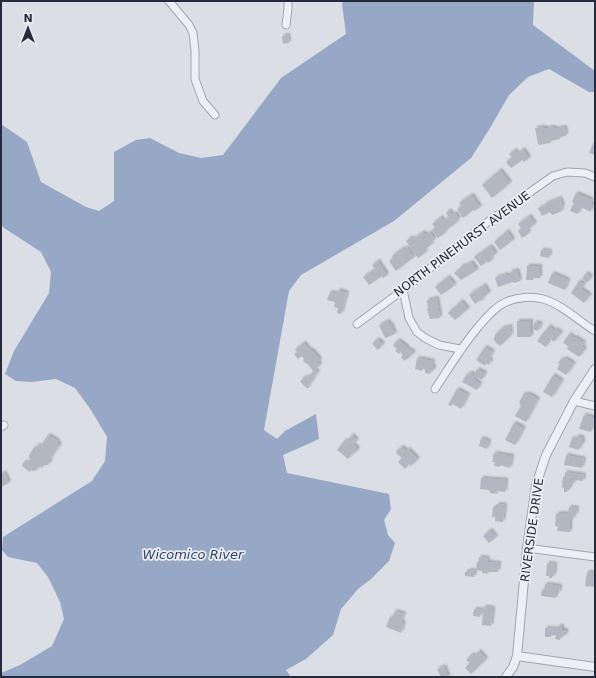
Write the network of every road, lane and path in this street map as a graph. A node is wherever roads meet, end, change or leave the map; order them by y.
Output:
1 (169, 1) edge
2 (288, 1) edge
3 (286, 25) dead end
4 (215, 115) dead end
5 (595, 177) edge
6 (402, 290) junction
7 (357, 324) dead end
8 (595, 332) edge
9 (460, 349) junction
10 (595, 369) edge
11 (435, 389) dead end
12 (574, 401) junction
13 (595, 406) edge
14 (527, 548) junction
15 (595, 557) edge
16 (517, 656) junction
17 (595, 667) edge
18 (506, 677) edge

1 - 4 street
2 - 3 street
5 - 6 street, NORTH PINEHURST AVENUE
6 - 7 street, NORTH PINEHURST AVENUE
6 - 9 street
8 - 9 street
9 - 11 street
10 - 12 street, RIVERSIDE DRIVE
12 - 13 street
12 - 14 street, RIVERSIDE DRIVE
14 - 15 street
14 - 16 street, RIVERSIDE DRIVE
16 - 17 street
16 - 18 street, RIVERSIDE DRIVE

